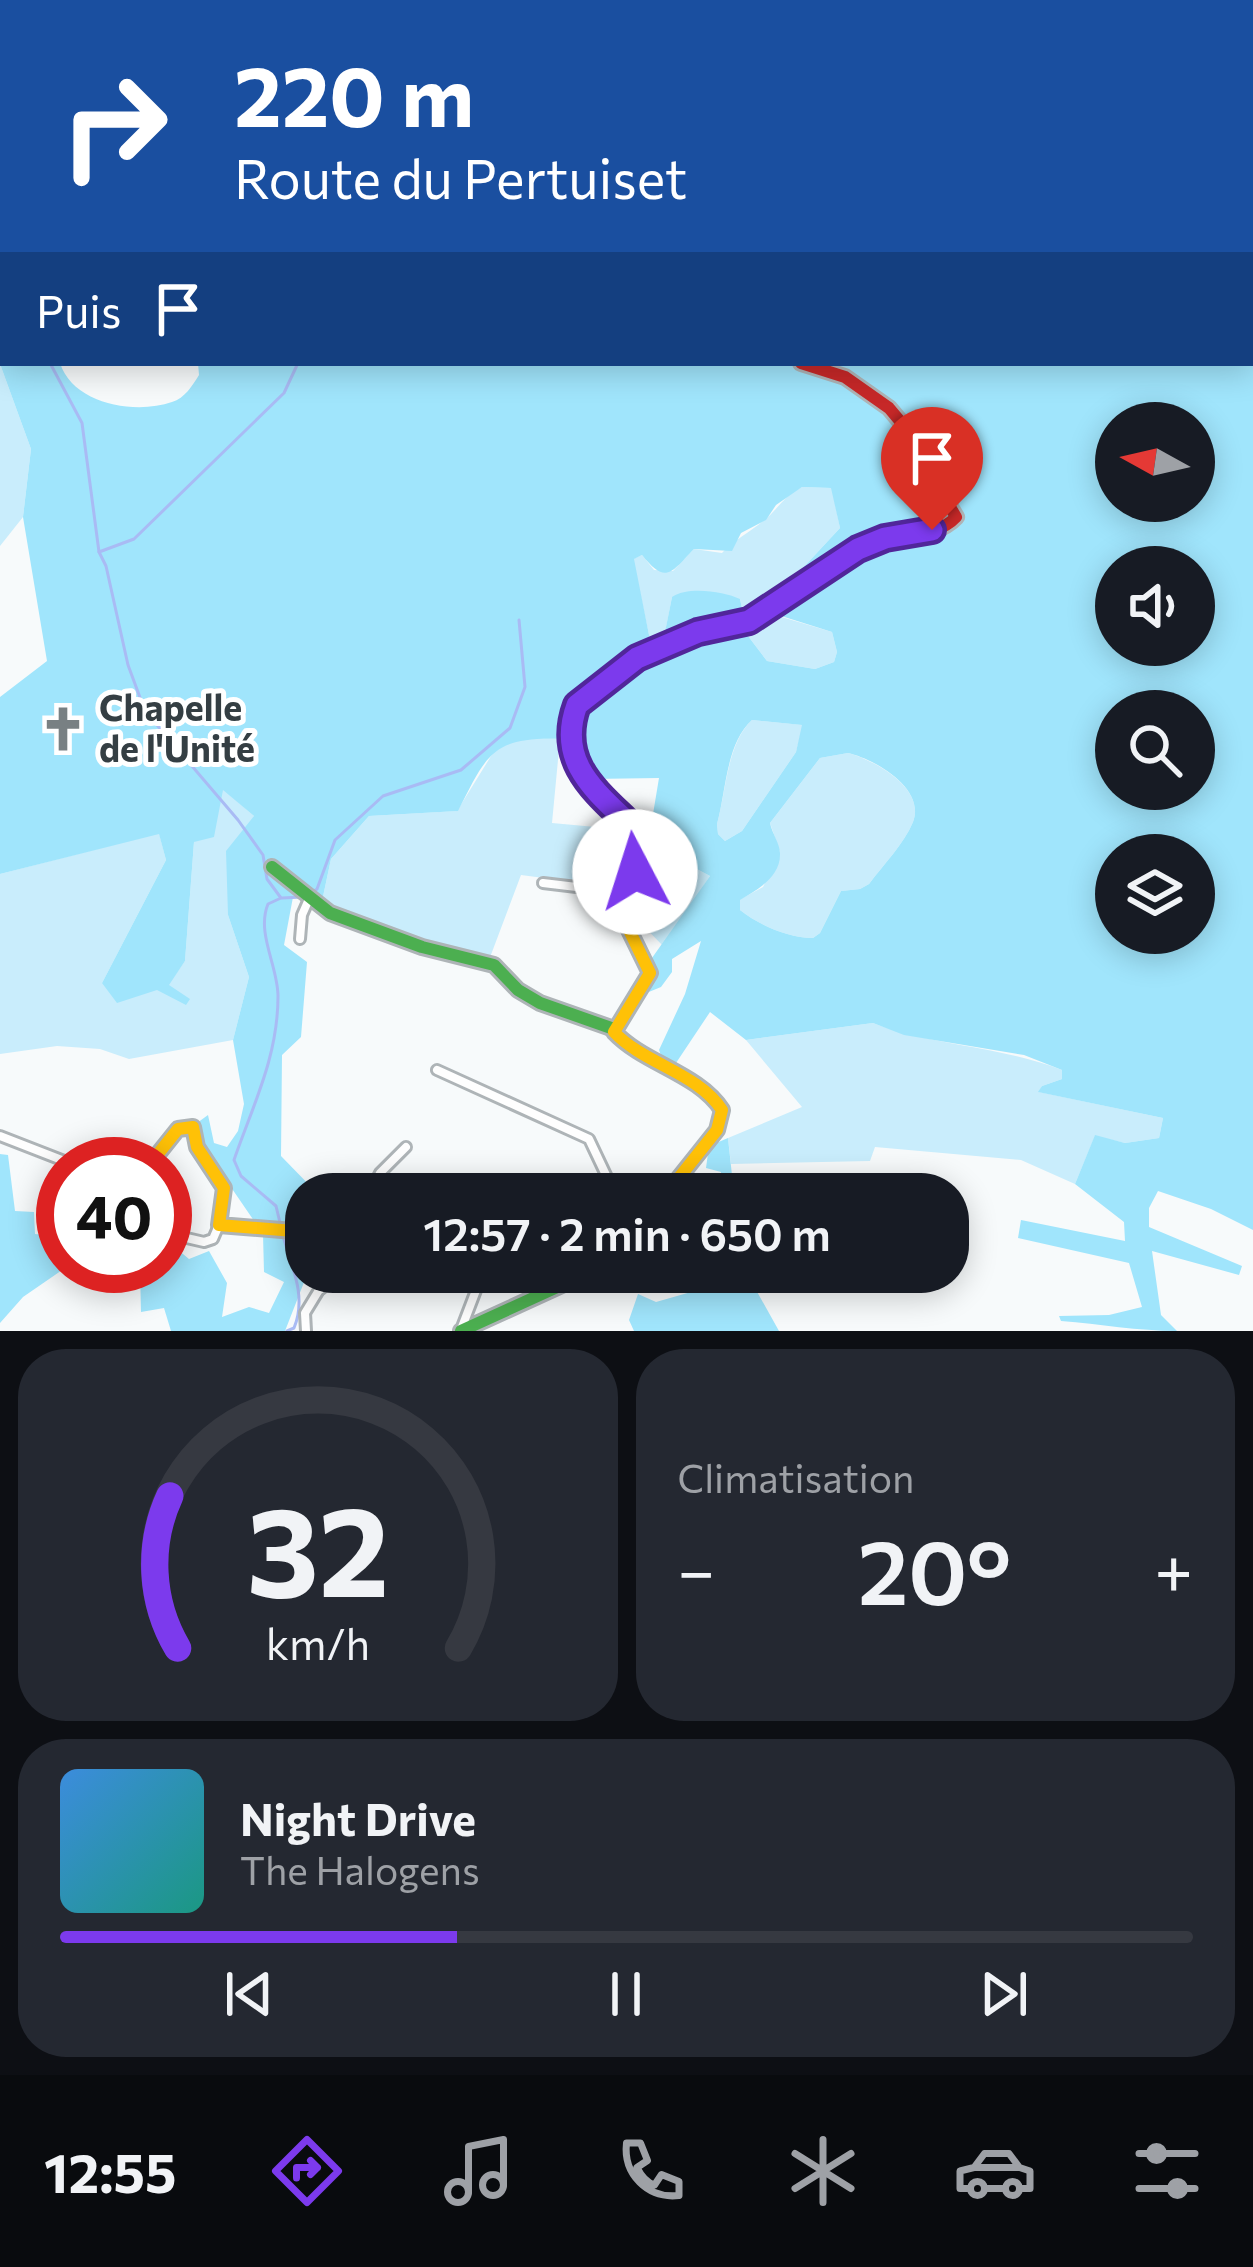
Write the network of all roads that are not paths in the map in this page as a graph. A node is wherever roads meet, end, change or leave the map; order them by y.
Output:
1 (811, 366) edge
2 (272, 867) dead end
3 (543, 884) dead end
4 (610, 891) junction
5 (307, 897) junction
6 (300, 939) dead end
7 (615, 1032) junction
8 (437, 1070) dead end
9 (0, 1136) edge
10 (171, 1137) edge
11 (406, 1148) dead end
12 (36, 1152) edge
13 (380, 1173) edge
14 (605, 1173) edge
15 (683, 1173) edge
16 (220, 1225) junction
17 (285, 1230) edge
18 (192, 1239) edge
19 (317, 1293) edge
20 (475, 1293) edge
21 (552, 1293) edge
22 (461, 1330) edge
23 (306, 1331) edge

1 - 4 street
2 - 5 street
3 - 4 street
4 - 7 street
5 - 6 street
5 - 7 street
7 - 15 street
8 - 14 street
9 - 12 street
10 - 16 street
11 - 13 street
16 - 17 street
16 - 18 street
19 - 23 street
20 - 22 street
21 - 22 street

